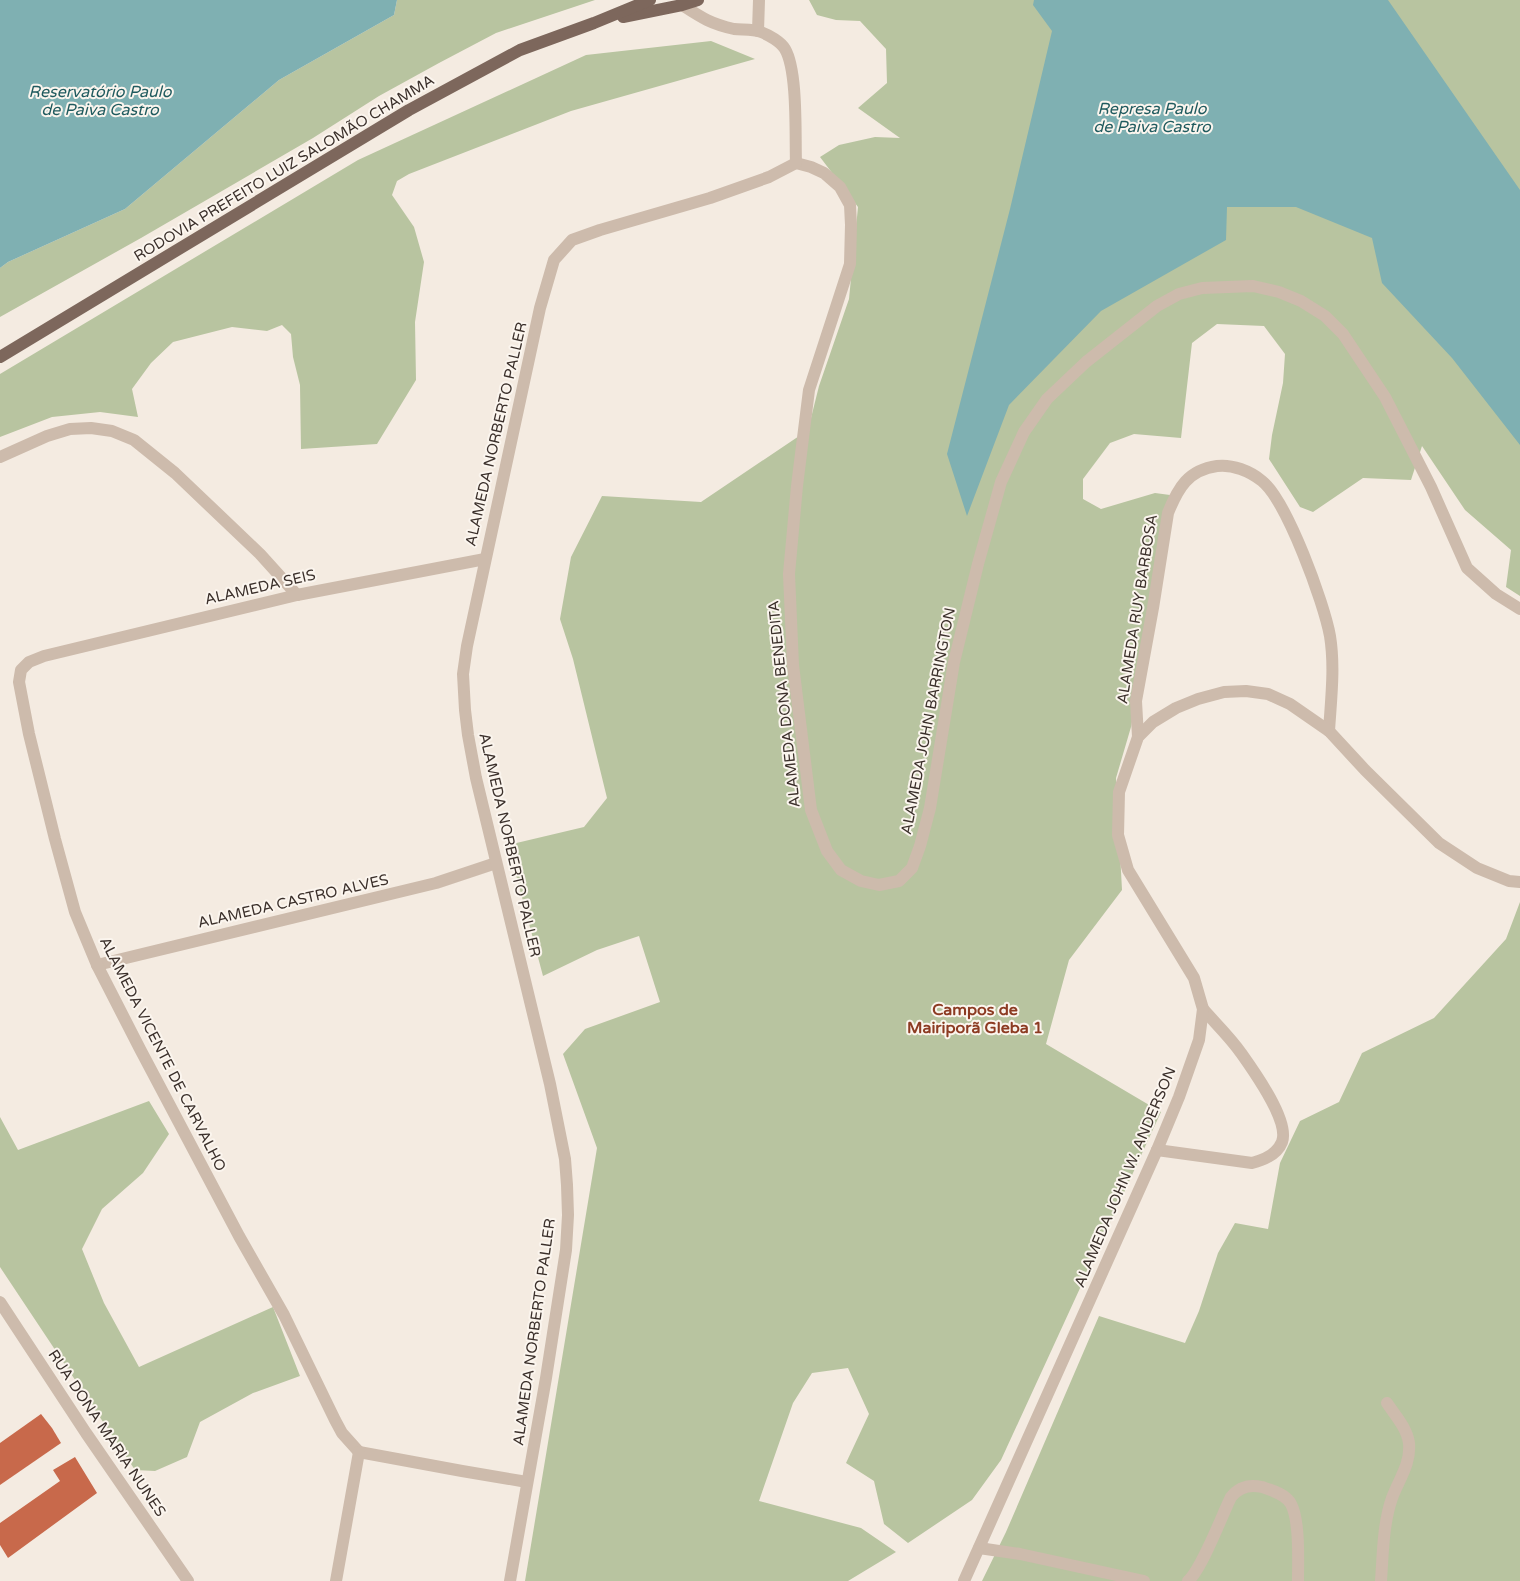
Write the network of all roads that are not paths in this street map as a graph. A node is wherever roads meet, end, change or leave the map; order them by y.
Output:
1 (650, 0) edge
2 (698, 0) edge
3 (758, 0) edge
4 (682, 5) junction
5 (594, 23) junction
6 (758, 31) junction
7 (796, 163) junction
8 (0, 357) edge
9 (0, 457) edge
10 (485, 559) junction
11 (297, 595) junction
12 (1520, 609) edge
13 (44, 656) joint
14 (1329, 731) junction
15 (1138, 738) junction
16 (496, 863) junction
17 (1520, 882) edge
18 (879, 885) joint
19 (97, 965) junction
20 (1203, 1009) junction
21 (1157, 1150) junction
22 (0, 1302) edge
23 (1387, 1403) dead end
24 (359, 1452) junction
25 (528, 1482) junction
26 (979, 1548) junction
27 (188, 1581) edge
28 (336, 1581) edge
29 (510, 1581) edge
30 (964, 1581) edge
31 (1144, 1581) edge
32 (1188, 1581) edge
33 (1298, 1581) edge
34 (1381, 1581) edge

1 - 5 main road, RODOVIA PREFEITO LUIZ SALOMÃO CHAMMA
2 - 4 main road, RODOVIA PREFEITO LUIZ SALOMÃO CHAMMA
3 - 6 street
4 - 5 main road, RODOVIA PREFEITO LUIZ SALOMÃO CHAMMA
4 - 6 street
5 - 8 main road, RODOVIA PREFEITO LUIZ SALOMÃO CHAMMA
6 - 7 street
7 - 10 street, ALAMEDA NORBERTO PALLER
7 - 18 street, ALAMEDA DONA BENEDITA
9 - 11 street
10 - 11 street, ALAMEDA SEIS
10 - 16 street, ALAMEDA NORBERTO PALLER
11 - 13 street, ALAMEDA SEIS
12 - 18 street, ALAMEDA JOHN BARRINGTON
13 - 19 street, ALAMEDA VICENTE DE CARVALHO
14 - 15 street, ALAMEDA JOHN W. ANDERSON
14 - 15 street, ALAMEDA RUY BARBOSA
14 - 17 street, ALAMEDA JOHN W. ANDERSON
15 - 20 street, ALAMEDA JOHN W. ANDERSON
16 - 19 street, ALAMEDA CASTRO ALVES
16 - 25 street, ALAMEDA NORBERTO PALLER
19 - 24 street, ALAMEDA VICENTE DE CARVALHO
20 - 21 street, ALAMEDA JOHN W. ANDERSON
20 - 21 street
21 - 26 street, ALAMEDA JOHN W. ANDERSON
22 - 27 street, RUA DONA MARIA NUNES
23 - 34 street
24 - 25 street
24 - 28 street
25 - 29 street, ALAMEDA NORBERTO PALLER
26 - 30 street, ALAMEDA JOHN W. ANDERSON
26 - 31 street
32 - 33 street

